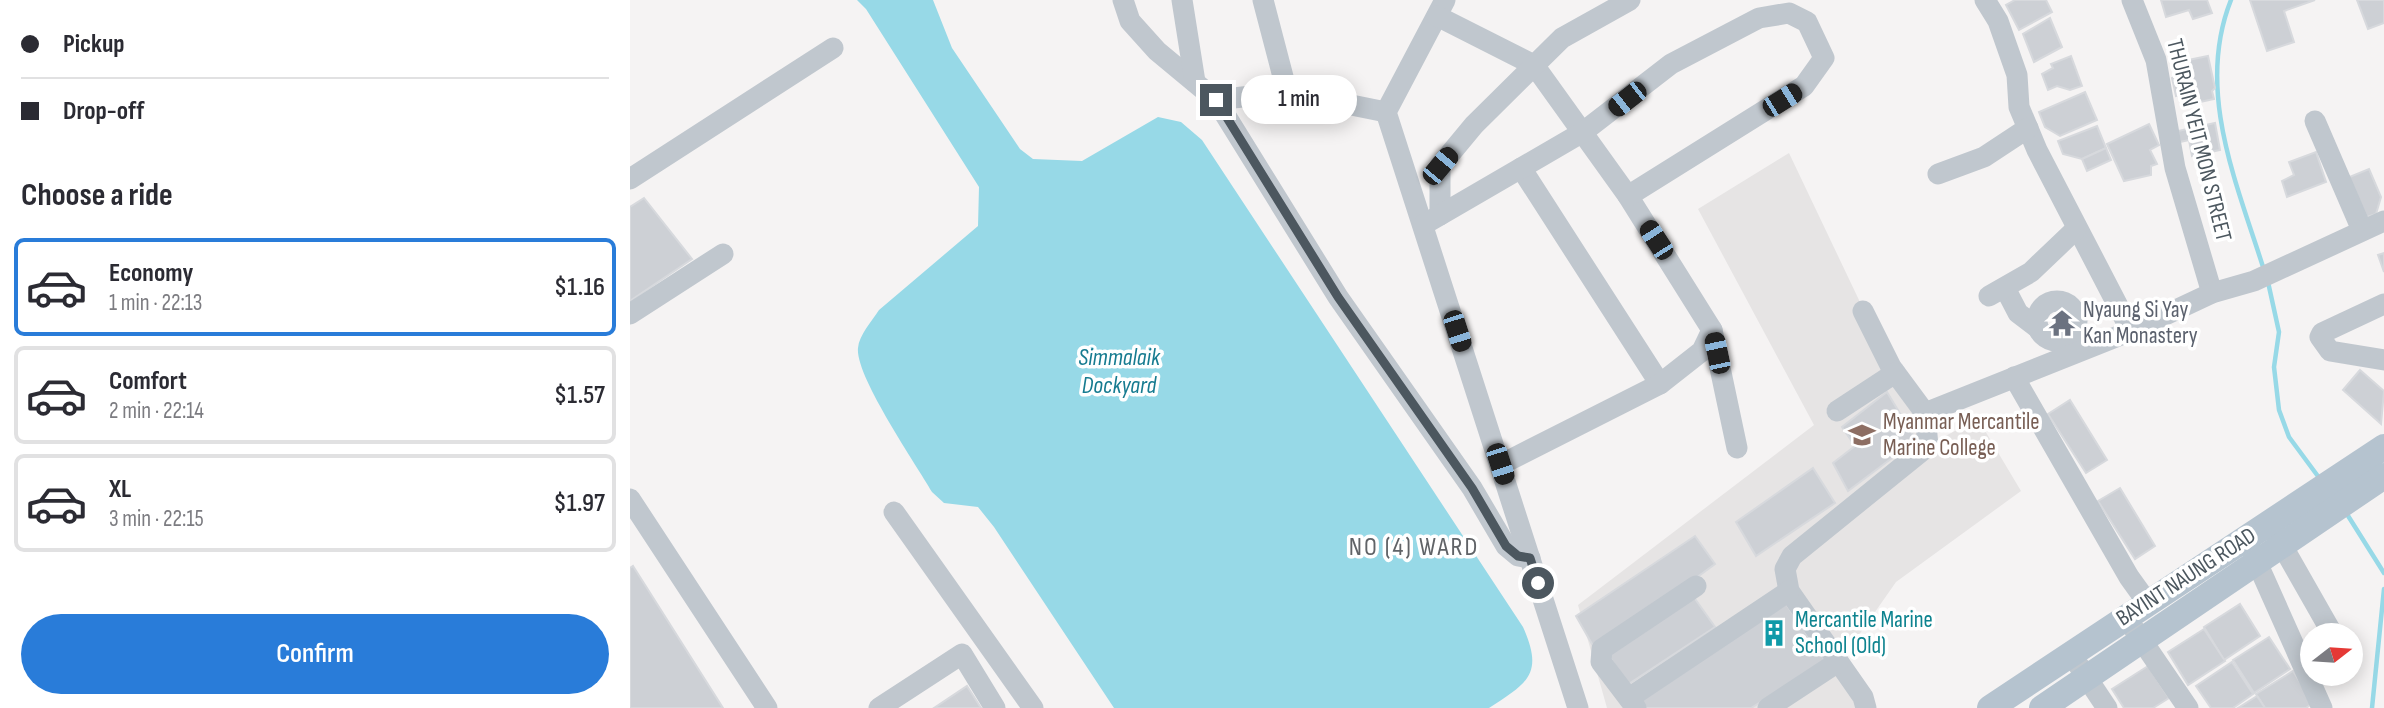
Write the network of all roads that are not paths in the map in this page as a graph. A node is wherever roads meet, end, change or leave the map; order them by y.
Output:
1 (1123, 0) edge
2 (1182, 0) edge
3 (1263, 0) edge
4 (1630, 0) edge
5 (1985, 0) edge
6 (2132, 0) edge
7 (1441, 8) edge
8 (833, 48) dead end
9 (1534, 65) junction
10 (1195, 82) junction
11 (1287, 92) junction
12 (1216, 100) junction
13 (1387, 112) junction
14 (2315, 121) dead end
15 (2028, 128) junction
16 (1583, 132) junction
17 (1521, 168) junction
18 (1938, 174) dead end
19 (630, 179) edge
20 (1628, 196) junction
21 (1432, 220) junction
22 (2384, 221) edge
23 (2077, 229) junction
24 (2362, 230) junction
25 (723, 254) dead end
26 (2212, 293) junction
27 (2384, 304) edge
28 (1863, 311) dead end
29 (630, 314) edge
30 (2039, 329) dead end
31 (1712, 330) junction
32 (2131, 331) junction
33 (2384, 360) edge
34 (1895, 373) junction
35 (2014, 377) junction
36 (1660, 384) junction
37 (1837, 411) dead end
38 (1925, 412) junction
39 (2384, 447) edge
40 (1737, 448) dead end
41 (1500, 464) junction
42 (2369, 477) edge
43 (630, 499) edge
44 (2321, 503) junction
45 (894, 512) dead end
46 (2268, 523) junction
47 (2245, 538) junction
48 (2282, 545) junction
49 (1530, 558) junction
50 (2258, 562) junction
51 (1696, 586) dead end
52 (1789, 591) junction
53 (2147, 602) junction
54 (2125, 617) junction
55 (2327, 623) edge
56 (2142, 640) junction
57 (2070, 654) junction
58 (1838, 662) junction
59 (2087, 678) junction
60 (1633, 703) edge
61 (767, 708) edge
62 (879, 708) edge
63 (995, 708) edge
64 (1033, 708) edge
65 (1578, 708) edge
66 (1768, 708) edge
67 (1866, 708) edge
68 (1990, 708) edge
69 (2042, 708) edge
70 (2107, 708) edge
71 (2188, 708) edge
72 (2322, 708) edge

1 - 10 street
2 - 10 street
3 - 11 street
4 - 9 street
5 - 15 street
6 - 26 street, THURAIN YEIT MON STREET
7 - 9 street
7 - 13 street
8 - 19 street
9 - 16 street
9 - 21 street
10 - 12 street
11 - 12 street
11 - 13 street
12 - 49 street
13 - 21 street
14 - 24 street
15 - 18 street
15 - 23 street
16 - 17 street
16 - 20 street
16 - 20 street
17 - 21 street
17 - 36 street
20 - 31 street
21 - 41 street
22 - 24 street
23 - 30 street
23 - 32 street
24 - 26 street
25 - 29 street
26 - 32 street
27 - 33 street
28 - 34 street
31 - 36 street
31 - 40 street
32 - 35 street
34 - 37 street
34 - 38 street
35 - 38 street
35 - 53 street
36 - 41 street
38 - 52 street
39 - 42 main road, BAYINT NAUNG ROAD
41 - 49 street
42 - 44 main road, BAYINT NAUNG ROAD
43 - 61 street
44 - 46 main road, BAYINT NAUNG ROAD
44 - 48 main road, BAYINT NAUNG ROAD
45 - 64 street
46 - 47 main road, BAYINT NAUNG ROAD
46 - 48 street
47 - 50 street
47 - 53 main road, BAYINT NAUNG ROAD
48 - 50 main road, BAYINT NAUNG ROAD
48 - 55 street
49 - 65 street
50 - 56 main road, BAYINT NAUNG ROAD
50 - 72 street
51 - 60 street
52 - 58 street
52 - 60 street
53 - 54 main road, BAYINT NAUNG ROAD
54 - 56 street
54 - 57 main road, BAYINT NAUNG ROAD
56 - 59 main road, BAYINT NAUNG ROAD
56 - 71 street
57 - 59 street
57 - 68 main road, BAYINT NAUNG ROAD
58 - 66 street
58 - 67 street
59 - 69 main road, BAYINT NAUNG ROAD
59 - 70 street
62 - 63 street

